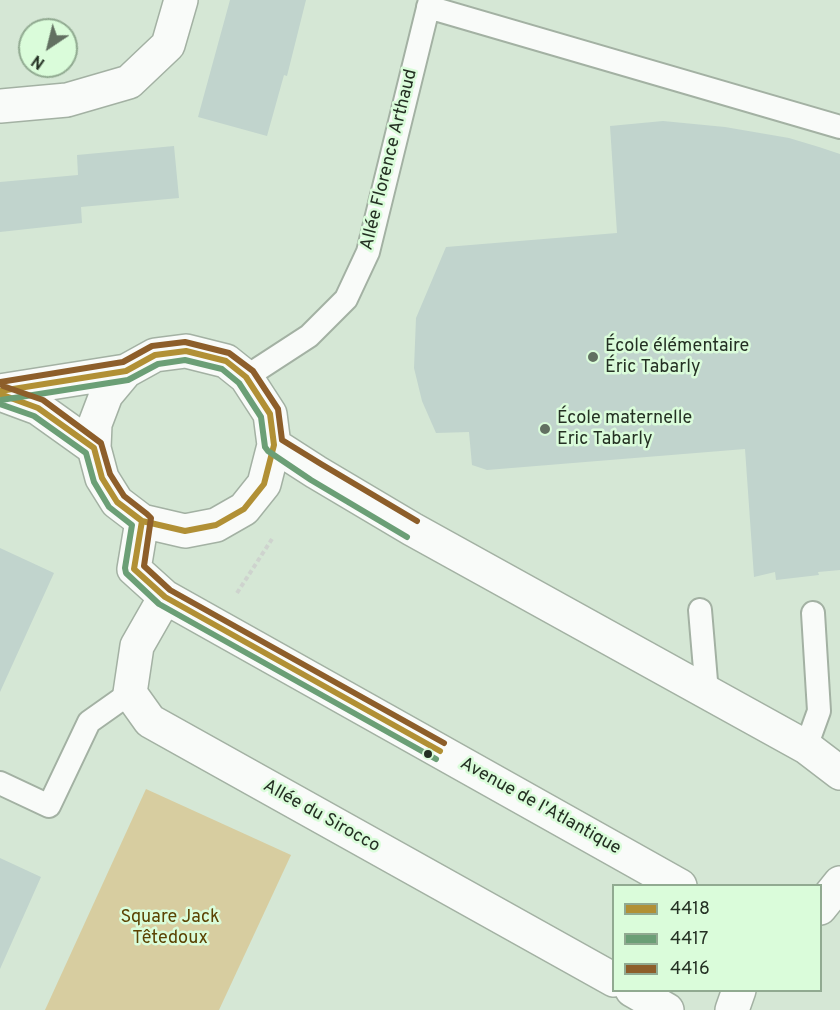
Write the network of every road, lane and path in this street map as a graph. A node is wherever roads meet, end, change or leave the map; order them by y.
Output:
1 (181, 0) edge
2 (429, 3) edge
3 (0, 106) edge
4 (840, 127) edge
5 (126, 371) junction
6 (246, 377) junction
7 (0, 393) edge
8 (274, 445) junction
9 (94, 448) junction
10 (142, 521) junction
11 (278, 530) dead end
12 (165, 597) junction
13 (700, 610) dead end
14 (813, 613) dead end
15 (215, 626) junction
16 (130, 693) junction
17 (707, 693) junction
18 (806, 747) junction
19 (840, 773) edge
20 (0, 783) edge
21 (840, 883) edge
22 (678, 884) edge
23 (822, 906) edge
24 (612, 979) edge
25 (636, 992) edge
26 (738, 992) edge
27 (667, 1010) edge
28 (732, 1010) edge

1 - 3 street
2 - 4 lane
2 - 6 lane, Allée Florence Arthaud
5 - 6 street
5 - 7 street
5 - 9 street
6 - 8 street
7 - 9 street
8 - 10 street
8 - 17 street
9 - 10 street
10 - 12 street, Avenue de l'Atlantique
11 - 15 path
12 - 15 street, Avenue de l'Atlantique
12 - 16 street
13 - 17 lane
14 - 18 lane
15 - 22 street, Avenue de l'Atlantique
16 - 20 lane
16 - 24 street, Allée du Sirocco
17 - 18 street
18 - 19 street
21 - 23 street
25 - 27 street
26 - 28 street

